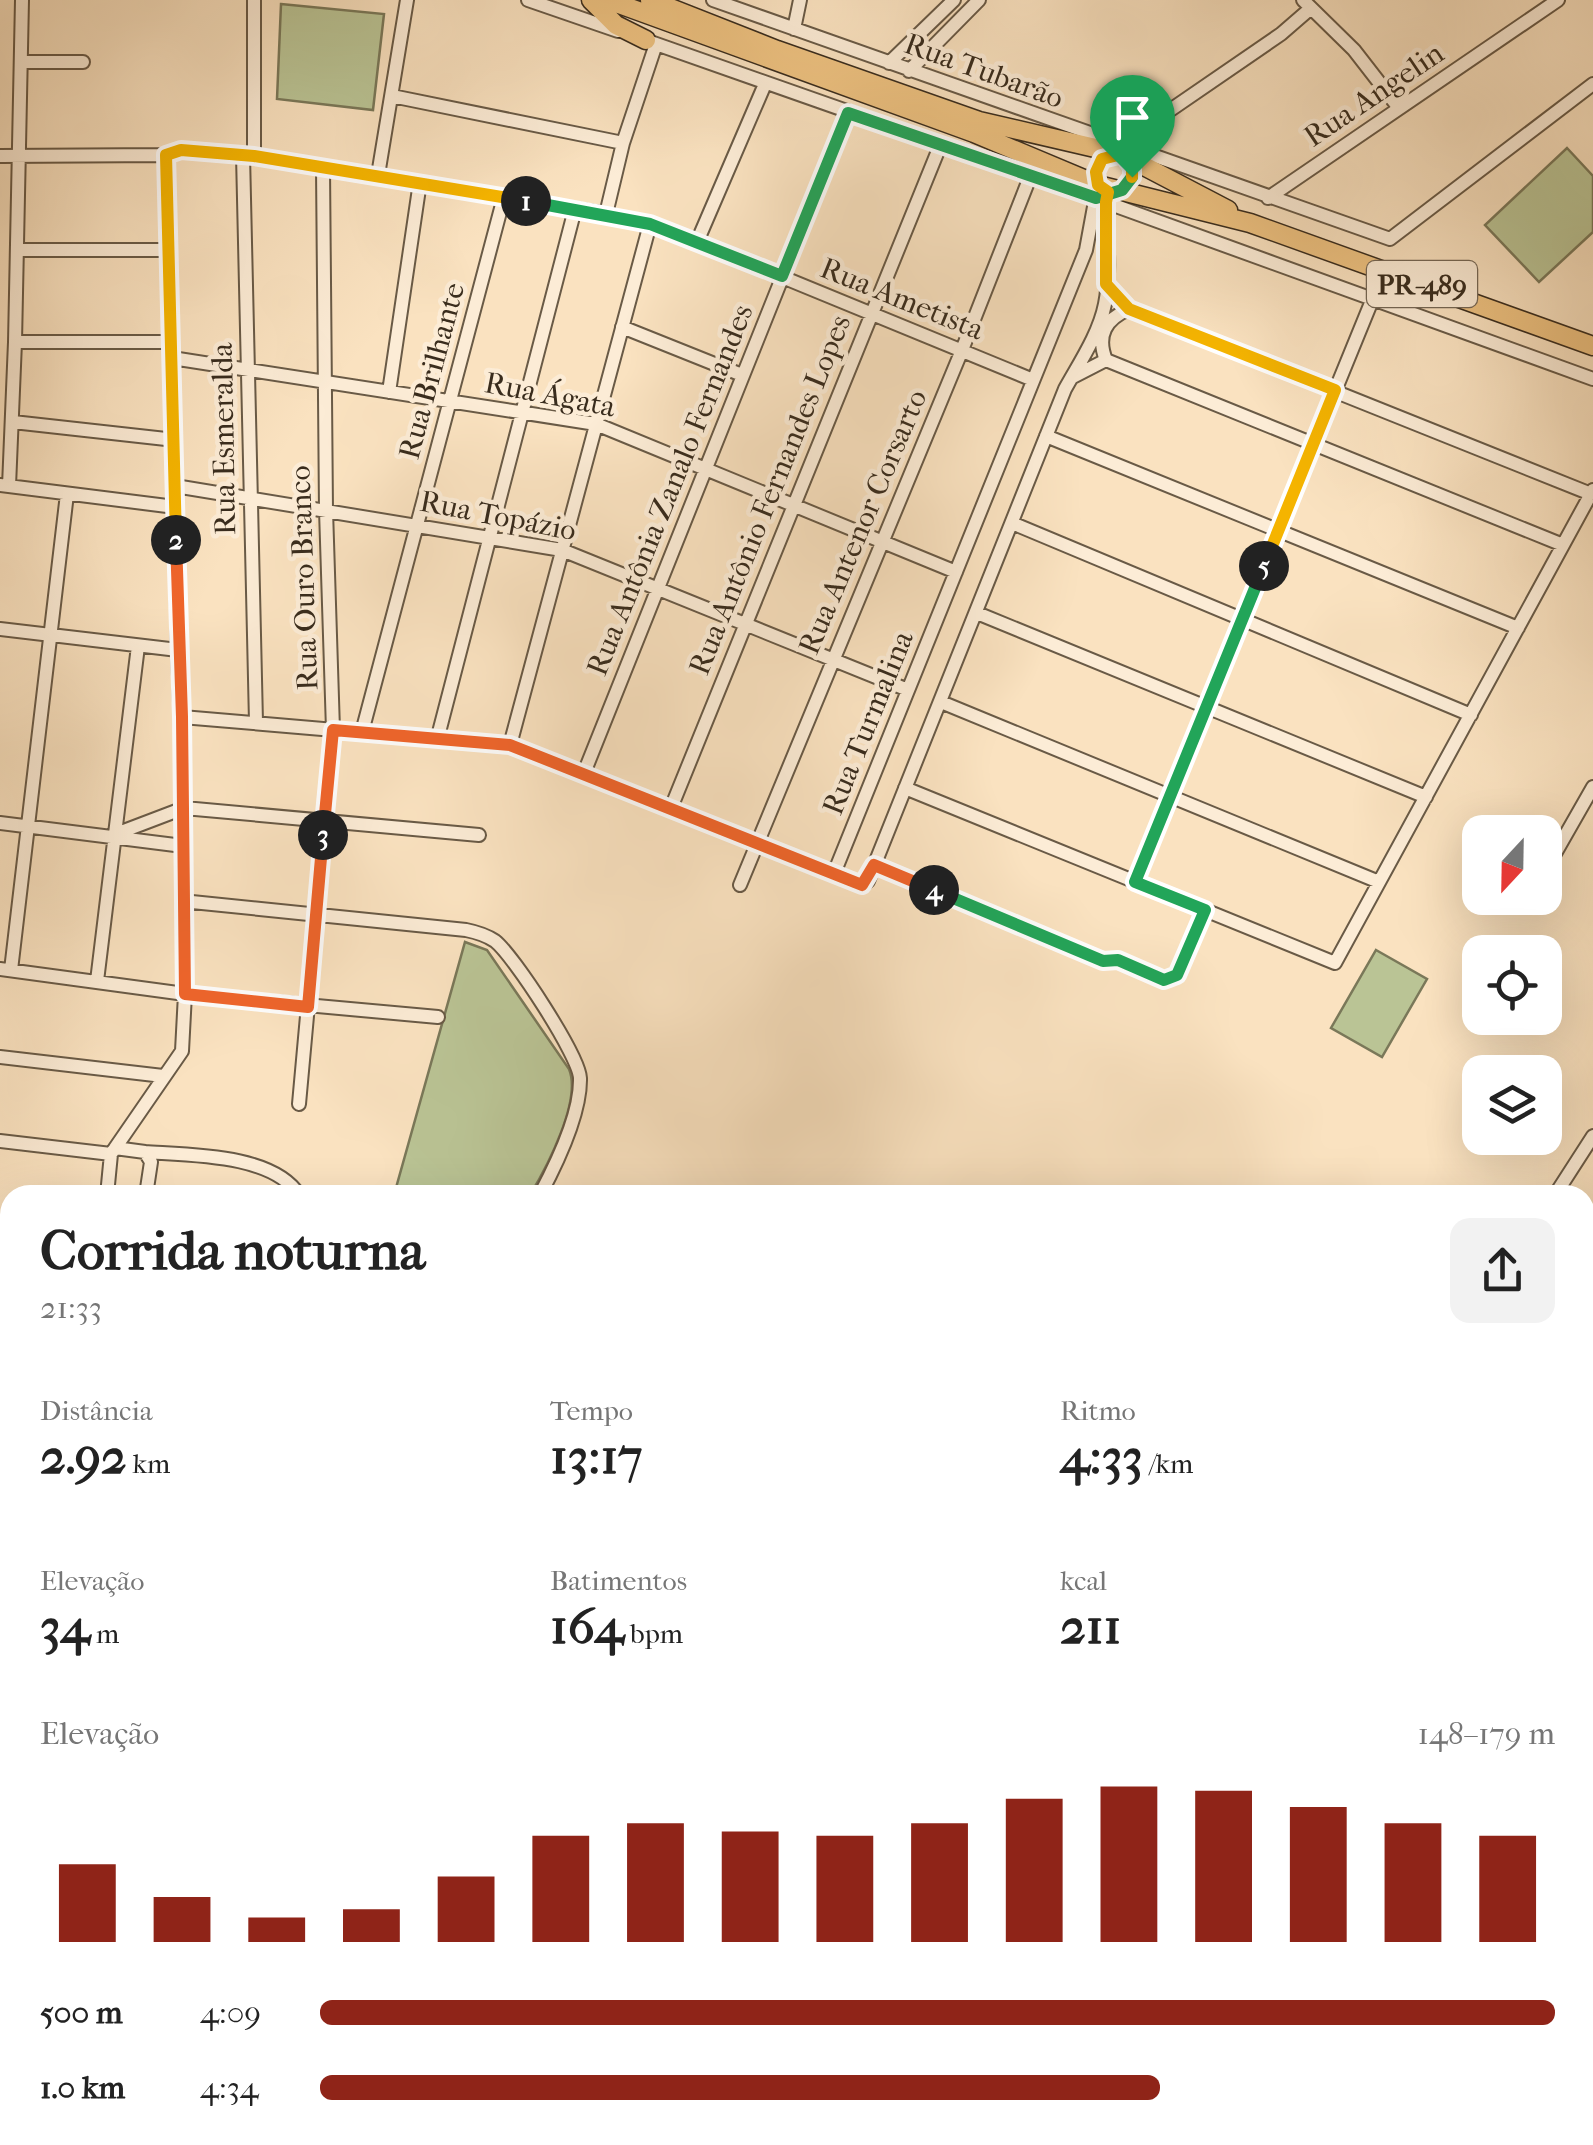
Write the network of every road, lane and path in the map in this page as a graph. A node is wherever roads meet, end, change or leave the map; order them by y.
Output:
1 (22, 0) edge
2 (254, 0) edge
3 (407, 0) edge
4 (528, 0) edge
5 (592, 0) edge
6 (608, 0) edge
7 (650, 0) edge
8 (713, 0) edge
9 (800, 0) edge
10 (954, 0) edge
11 (980, 0) edge
12 (1558, 0) edge
13 (1307, 4) edge
14 (794, 30) junction
15 (651, 42) junction
16 (21, 62) junction
17 (82, 62) dead end
18 (889, 64) junction
19 (909, 71) junction
20 (765, 84) junction
21 (1593, 84) edge
22 (392, 96) junction
23 (1399, 108) junction
24 (848, 113) junction
25 (623, 143) junction
26 (940, 146) junction
27 (1124, 151) junction
28 (166, 155) junction
29 (0, 156) edge
30 (19, 156) junction
31 (248, 156) junction
32 (323, 168) junction
33 (378, 175) junction
34 (1030, 177) junction
35 (420, 182) junction
36 (1105, 196) junction
37 (504, 198) junction
38 (1268, 198) junction
39 (575, 208) junction
40 (606, 214) junction
41 (1250, 222) junction
42 (650, 224) junction
43 (698, 242) junction
44 (17, 250) junction
45 (170, 250) junction
46 (782, 276) junction
47 (1106, 284) junction
48 (1372, 298) junction
49 (1129, 309) junction
50 (872, 313) junction
51 (622, 327) junction
52 (16, 342) junction
53 (172, 342) junction
54 (1593, 346) edge
55 (962, 350) junction
56 (172, 358) junction
57 (1106, 360) junction
58 (248, 369) junction
59 (742, 375) junction
60 (1070, 379) junction
61 (1593, 379) edge
62 (1033, 380) junction
63 (324, 381) junction
64 (1335, 390) junction
65 (390, 392) junction
66 (451, 402) junction
67 (521, 412) junction
68 (13, 422) junction
69 (596, 424) junction
70 (1046, 436) junction
71 (174, 440) junction
72 (1313, 444) junction
73 (705, 468) junction
74 (5, 486) edge
75 (175, 486) junction
76 (1592, 492) edge
77 (66, 494) junction
78 (250, 497) junction
79 (793, 505) junction
80 (175, 508) junction
81 (326, 510) junction
82 (1012, 523) junction
83 (416, 525) junction
84 (1278, 530) junction
85 (489, 537) junction
86 (882, 541) junction
87 (1563, 545) junction
88 (562, 550) junction
89 (956, 572) junction
90 (656, 587) junction
91 (977, 613) junction
92 (1242, 620) junction
93 (745, 622) junction
94 (1518, 628) junction
95 (0, 629) edge
96 (51, 635) junction
97 (138, 646) junction
98 (178, 650) junction
99 (832, 659) junction
100 (908, 690) junction
101 (941, 702) junction
102 (1206, 707) junction
103 (1470, 714) junction
104 (182, 717) junction
105 (256, 722) junction
106 (333, 730) junction
107 (362, 732) junction
108 (436, 740) junction
109 (510, 745) junction
110 (584, 774) junction
111 (1593, 787) edge
112 (904, 788) junction
113 (1170, 796) junction
114 (1426, 797) junction
115 (184, 808) junction
116 (671, 808) junction
117 (324, 822) junction
118 (0, 823) edge
119 (26, 826) junction
120 (113, 835) junction
121 (479, 835) dead end
122 (1562, 841) edge
123 (758, 844) junction
124 (183, 846) junction
125 (874, 865) junction
126 (831, 871) junction
127 (1135, 882) junction
128 (1380, 882) junction
129 (740, 885) dead end
130 (182, 901) junction
131 (1205, 910) junction
132 (316, 914) junction
133 (5, 969) edge
134 (97, 980) junction
135 (185, 994) junction
136 (308, 1007) junction
137 (438, 1017) dead end
138 (0, 1057) edge
139 (164, 1076) junction
140 (299, 1104) dead end
141 (1593, 1136) edge
142 (0, 1140) edge
143 (113, 1151) junction
144 (145, 1152) junction
145 (108, 1185) edge
146 (147, 1185) edge
147 (293, 1185) edge
148 (544, 1185) edge
149 (1561, 1185) edge

1 - 16 street
2 - 31 street, Rua Esmeralda
3 - 22 street
4 - 15 street
5 - 15 main road
6 - 36 main road, PR-489 / PR-489
7 - 27 main road, PR-489 / PR-489
8 - 14 street, Rua Tubarão
9 - 14 street
10 - 18 street
11 - 19 street
12 - 23 street, Rua Angelin
13 - 23 street
13 - 27 street
14 - 18 street, Rua Tubarão
15 - 20 street
15 - 25 street
16 - 17 street
16 - 30 street
18 - 19 street, Rua Tubarão
19 - 27 street, Rua Tubarão
20 - 24 street
20 - 43 street
21 - 38 street, Rua Tubarão
22 - 25 street
22 - 33 street
23 - 38 street, Rua Angelin
24 - 26 street
24 - 46 street, Rua Antônia Zanalo Fernandes
25 - 40 street
26 - 34 street
26 - 50 street, Rua Antônio Fernandes Lopes
27 - 36 street
27 - 36 street
27 - 38 street, Rua Tubarão
27 - 41 main road, PR-489 / PR-489
28 - 30 street, Rua Ametista
28 - 31 street, Rua Ametista
28 - 45 street
29 - 30 street, Rua Ametista
30 - 44 street
31 - 32 street, Rua Ametista
31 - 58 street, Rua Esmeralda
32 - 33 street, Rua Ametista
32 - 63 street, Rua Ouro Branco
33 - 35 street, Rua Ametista
34 - 36 street
34 - 55 street, Rua Antenor Corsarto
35 - 37 street, Rua Ametista
35 - 65 street
36 - 41 main road, PR-489 / PR-489
36 - 47 street
36 - 48 street
36 - 62 street, Rua Turmalina
37 - 39 street, Rua Ametista
37 - 66 street, Rua Brilhante
39 - 40 street, Rua Ametista
39 - 67 street
40 - 42 street, Rua Ametista
41 - 54 main road, PR-489 / PR-489
42 - 43 street, Rua Ametista
42 - 51 street
43 - 46 street, Rua Ametista
44 - 45 street
44 - 52 street
45 - 53 street
46 - 50 street, Rua Ametista
46 - 59 street, Rua Antônia Zanalo Fernandes
47 - 49 street
47 - 60 street
48 - 61 street
48 - 64 street
49 - 57 street
49 - 64 street
50 - 55 street, Rua Ametista
50 - 79 street, Rua Antônio Fernandes Lopes
51 - 59 street
51 - 69 street
52 - 53 street
52 - 68 street
53 - 56 street
55 - 62 street, Rua Ametista
55 - 86 street, Rua Antenor Corsarto
56 - 58 street, Rua Ágata
56 - 71 street
57 - 60 street
57 - 72 street
58 - 63 street, Rua Ágata
58 - 78 street, Rua Esmeralda
59 - 73 street, Rua Antônia Zanalo Fernandes
60 - 70 street
62 - 89 street, Rua Turmalina
63 - 65 street, Rua Ágata
63 - 81 street, Rua Ouro Branco
64 - 72 street
64 - 76 street
65 - 66 street, Rua Ágata
66 - 67 street, Rua Ágata
66 - 83 street, Rua Brilhante
67 - 69 street, Rua Ágata
67 - 85 street
68 - 71 street
68 - 74 street
69 - 73 street, Rua Ágata
69 - 88 street
70 - 82 street
70 - 84 street
71 - 75 street
72 - 84 street
72 - 87 street
73 - 79 street, Rua Ágata
73 - 90 street, Rua Antônia Zanalo Fernandes
74 - 77 street
75 - 78 street, Rua Topázio
75 - 80 street
76 - 87 street
77 - 80 street
77 - 96 street
78 - 81 street, Rua Topázio
78 - 105 street, Rua Esmeralda
79 - 86 street, Rua Ágata
79 - 93 street, Rua Antônio Fernandes Lopes
80 - 98 street
81 - 83 street, Rua Topázio
81 - 106 street, Rua Ouro Branco
82 - 91 street
82 - 92 street
83 - 85 street, Rua Topázio
83 - 107 street, Rua Brilhante
84 - 92 street
84 - 94 street
85 - 88 street, Rua Topázio
85 - 108 street
86 - 89 street, Rua Ágata
86 - 99 street, Rua Antenor Corsarto
87 - 94 street
88 - 90 street, Rua Topázio
88 - 109 street
89 - 100 street, Rua Turmalina
90 - 93 street, Rua Topázio
90 - 110 street, Rua Antônia Zanalo Fernandes
91 - 101 street
91 - 102 street
92 - 102 street
92 - 103 street
93 - 99 street, Rua Topázio
93 - 116 street, Rua Antônio Fernandes Lopes
94 - 103 street
95 - 96 street
96 - 97 street
96 - 119 street
97 - 98 street
97 - 120 street
98 - 104 street
99 - 100 street, Rua Topázio
99 - 123 street, Rua Antenor Corsarto
100 - 126 street, Rua Turmalina
101 - 112 street
101 - 113 street
102 - 113 street
102 - 114 street
103 - 114 street
104 - 105 street
104 - 115 street
105 - 106 street
106 - 107 street
106 - 117 street, Rua Ouro Branco
107 - 108 street
108 - 109 street
109 - 110 street
110 - 116 street
111 - 122 street
112 - 125 street
112 - 127 street
113 - 127 street
113 - 128 street
114 - 128 street
115 - 117 street
115 - 120 street
115 - 124 street
116 - 123 street
117 - 121 street
117 - 132 street, Rua Ouro Branco
118 - 119 street
119 - 120 street
119 - 133 street
120 - 124 street
120 - 134 street
123 - 126 street
123 - 129 street, Rua Antenor Corsarto
124 - 130 street
125 - 126 street
125 - 131 street
127 - 131 street
128 - 131 street
130 - 132 street
130 - 135 street
132 - 136 street, Rua Ouro Branco
132 - 148 street
133 - 134 street
134 - 135 street
135 - 136 street
135 - 139 street
136 - 137 street
136 - 140 street, Rua Ouro Branco
138 - 139 street
139 - 143 street
141 - 149 street
142 - 143 street
143 - 144 street
143 - 145 street
144 - 146 street
144 - 147 street

